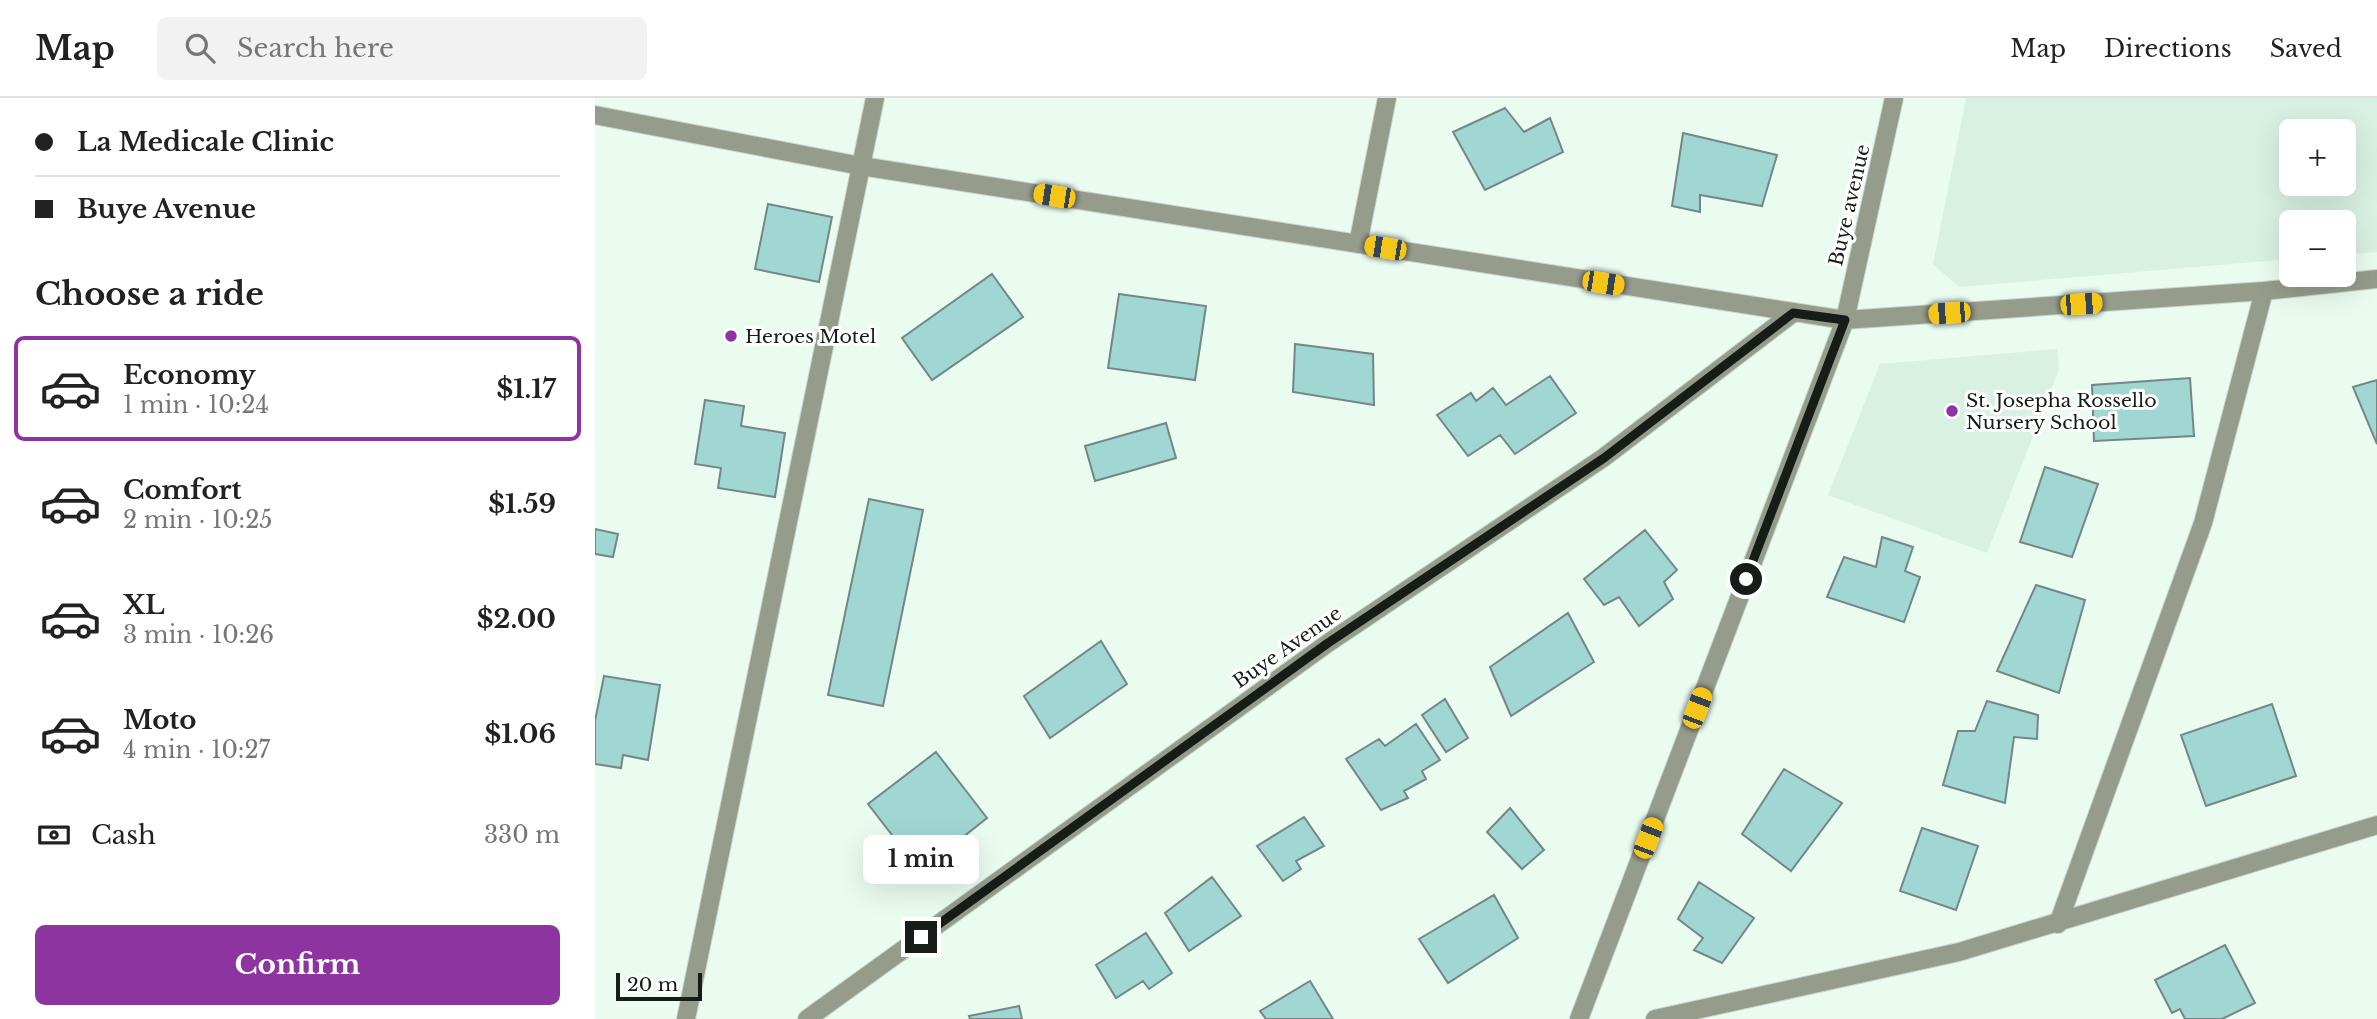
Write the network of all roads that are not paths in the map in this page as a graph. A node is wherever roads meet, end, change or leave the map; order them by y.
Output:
1 (875, 98) edge
2 (1387, 98) edge
3 (1894, 98) edge
4 (595, 115) edge
5 (861, 166) junction
6 (1358, 244) junction
7 (2377, 279) edge
8 (2264, 291) junction
9 (1793, 313) junction
10 (1845, 320) junction
11 (2377, 825) edge
12 (2058, 924) junction
13 (686, 1019) edge
14 (807, 1019) edge
15 (1579, 1019) edge
16 (1655, 1019) edge

1 - 5 street
2 - 6 street
3 - 10 street, Buye avenue
4 - 5 street
5 - 6 street
5 - 13 street
6 - 9 street
7 - 8 street
8 - 10 street
8 - 12 street
9 - 10 street
9 - 14 street, Buye Avenue
10 - 15 street, Buye avenue
11 - 12 street
12 - 16 street

